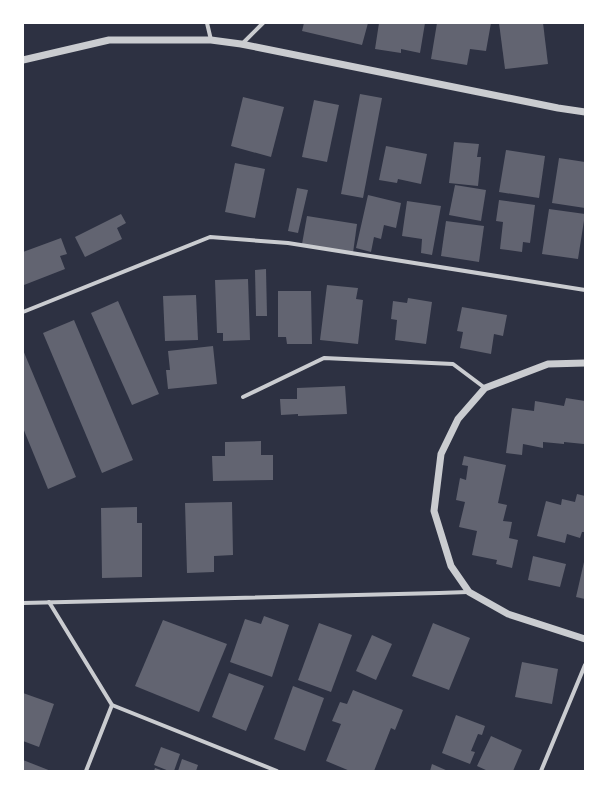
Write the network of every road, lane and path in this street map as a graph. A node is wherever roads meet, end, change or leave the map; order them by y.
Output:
1 (207, 23) edge
2 (263, 23) edge
3 (210, 40) junction
4 (241, 44) junction
5 (23, 60) edge
6 (585, 112) edge
7 (585, 290) edge
8 (23, 312) edge
9 (585, 363) edge
10 (485, 388) junction
11 (243, 397) dead end
12 (469, 592) junction
13 (49, 602) junction
14 (23, 603) edge
15 (585, 639) edge
16 (585, 664) edge
17 (112, 705) junction
18 (86, 771) edge
19 (277, 771) edge
20 (541, 771) edge

1 - 3 street
2 - 4 street
3 - 4 street
3 - 5 street
4 - 6 street
7 - 8 street
9 - 10 street
10 - 11 street
10 - 12 street
12 - 13 street
12 - 15 street
13 - 14 street
13 - 17 street
16 - 20 street
17 - 18 street
17 - 19 street

